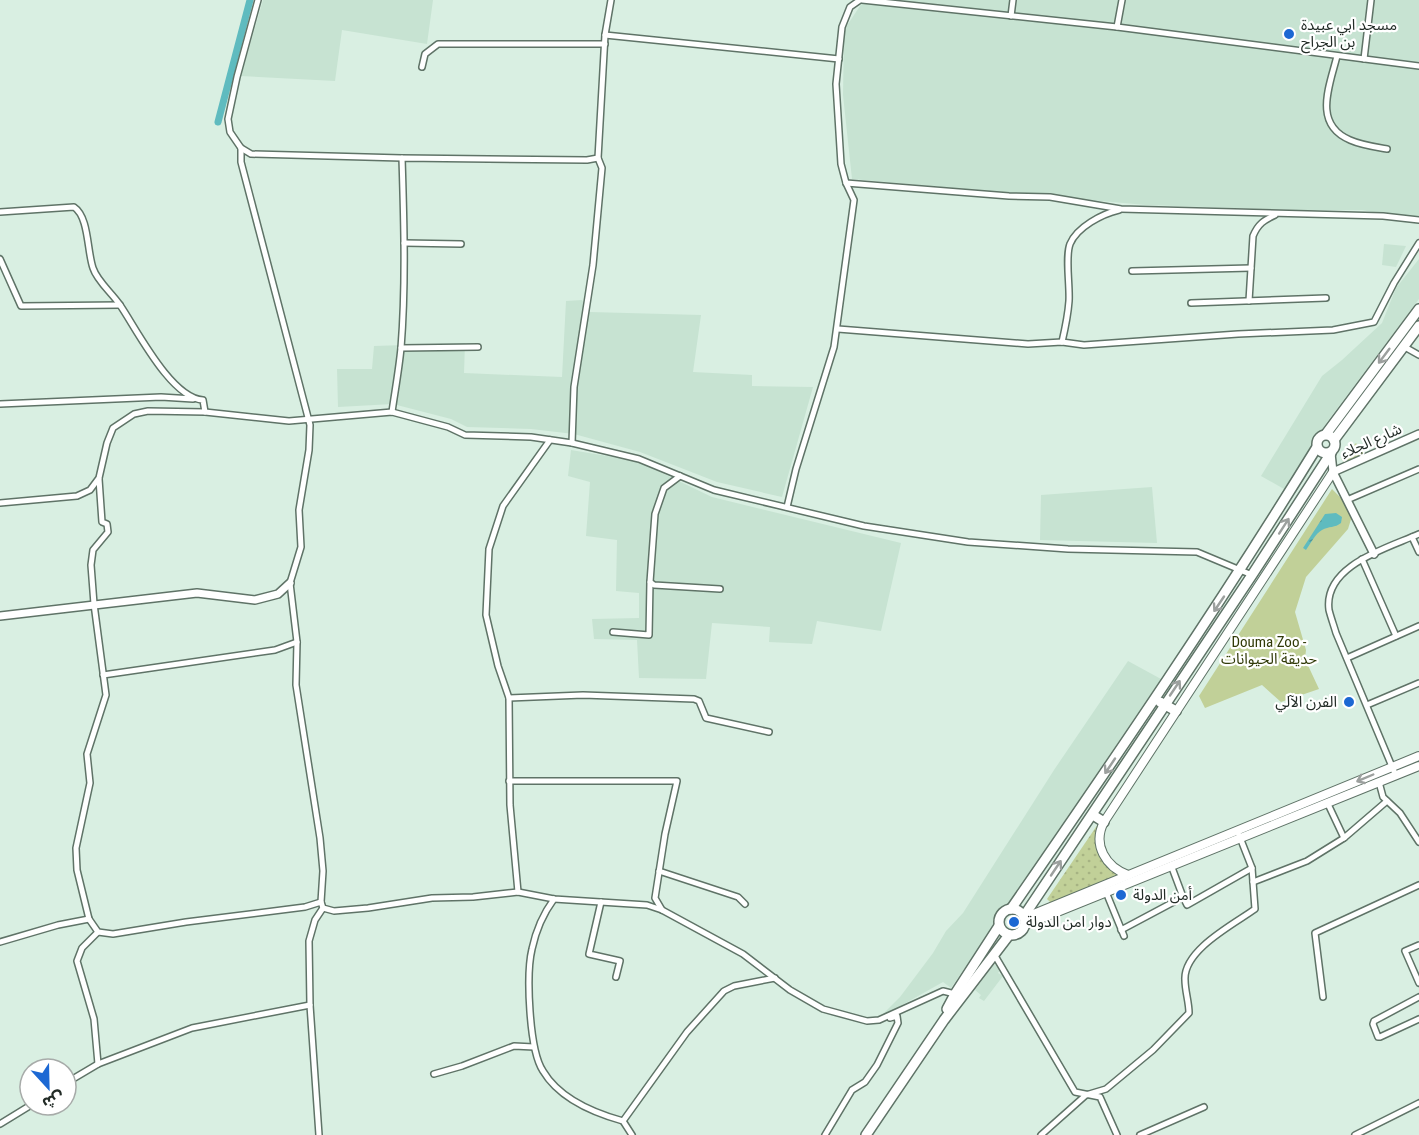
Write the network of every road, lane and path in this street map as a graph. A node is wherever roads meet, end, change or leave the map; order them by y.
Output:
1 (258, 0) edge
2 (611, 0) edge
3 (861, 0) edge
4 (1013, 0) edge
5 (1122, 0) edge
6 (1371, 0) edge
7 (1011, 16) junction
8 (1117, 27) junction
9 (605, 35) junction
10 (605, 44) junction
11 (1337, 56) junction
12 (839, 59) junction
13 (1364, 59) junction
14 (1419, 66) edge
15 (422, 67) dead end
16 (241, 148) junction
17 (1387, 149) dead end
18 (402, 158) junction
19 (598, 158) junction
20 (846, 183) junction
21 (1120, 209) junction
22 (0, 212) edge
23 (1277, 215) junction
24 (1419, 220) edge
25 (404, 243) junction
26 (1419, 243) edge
27 (460, 244) dead end
28 (0, 259) edge
29 (1251, 268) junction
30 (1132, 271) dead end
31 (1326, 298) dead end
32 (1249, 301) junction
33 (1191, 303) dead end
34 (120, 305) junction
35 (1419, 309) edge
36 (1419, 326) edge
37 (838, 329) junction
38 (1062, 342) junction
39 (1403, 346) junction
40 (401, 348) junction
41 (478, 348) dead end
42 (1419, 355) edge
43 (195, 399) junction
44 (0, 404) edge
45 (206, 412) junction
46 (392, 412) junction
47 (308, 419) junction
48 (1326, 434) junction
49 (1418, 435) edge
50 (549, 440) junction
51 (1334, 440) junction
52 (572, 442) junction
53 (1317, 447) junction
54 (1331, 453) junction
55 (1419, 469) edge
56 (1333, 472) junction
57 (680, 476) junction
58 (99, 478) junction
59 (1347, 500) junction
60 (0, 503) edge
61 (787, 507) junction
62 (1419, 534) edge
63 (1412, 537) junction
64 (1419, 552) edge
65 (1374, 554) junction
66 (1362, 559) junction
67 (1241, 570) junction
68 (1252, 574) junction
69 (650, 582) junction
70 (290, 583) junction
71 (720, 589) dead end
72 (94, 604) junction
73 (0, 616) edge
74 (1419, 626) edge
75 (613, 632) dead end
76 (1396, 636) junction
77 (297, 642) junction
78 (1347, 658) junction
79 (103, 675) junction
80 (1419, 683) edge
81 (509, 698) junction
82 (1155, 699) junction
83 (1164, 704) junction
84 (1367, 705) junction
85 (1176, 711) junction
86 (769, 732) dead end
87 (1419, 756) edge
88 (1392, 766) junction
89 (1419, 766) edge
90 (1396, 776) junction
91 (509, 781) junction
92 (1379, 782) junction
93 (1387, 801) junction
94 (1327, 802) junction
95 (1093, 815) junction
96 (1104, 822) junction
97 (1239, 834) junction
98 (1344, 838) junction
99 (1419, 842) edge
100 (1171, 865) junction
101 (1252, 868) junction
102 (659, 871) junction
103 (1128, 875) junction
104 (1253, 882) junction
105 (1419, 885) edge
106 (518, 892) junction
107 (1106, 892) junction
108 (1183, 897) junction
109 (554, 899) junction
110 (601, 902) junction
111 (745, 904) dead end
112 (322, 905) junction
113 (1011, 909) junction
114 (662, 910) junction
115 (89, 919) junction
116 (1024, 920) junction
117 (999, 926) junction
118 (98, 932) junction
119 (1008, 935) junction
120 (0, 942) edge
121 (1419, 945) edge
122 (994, 954) junction
123 (616, 977) dead end
124 (775, 978) junction
125 (1419, 983) edge
126 (955, 994) junction
127 (1323, 997) dead end
128 (1419, 997) edge
129 (310, 1005) junction
130 (1419, 1018) edge
131 (879, 1020) junction
132 (944, 1020) junction
133 (534, 1047) junction
134 (98, 1064) junction
135 (434, 1074) dead end
136 (78, 1076) edge
137 (1086, 1095) junction
138 (1419, 1103) edge
139 (1204, 1107) dead end
140 (18, 1113) edge
141 (623, 1121) junction
142 (0, 1124) edge
143 (319, 1135) edge
144 (632, 1135) edge
145 (825, 1135) edge
146 (866, 1135) edge
147 (1041, 1135) edge
148 (1117, 1135) edge
149 (1140, 1135) edge
150 (1355, 1135) edge

1 - 16 street
2 - 9 street
3 - 7 street
3 - 12 street
4 - 7 street
5 - 8 street
6 - 13 street
7 - 8 street
8 - 11 street
9 - 10 street
9 - 12 street
10 - 15 street
10 - 19 street
11 - 13 street
11 - 17 street
12 - 20 street
13 - 14 street
16 - 18 street
16 - 47 street
18 - 19 street
18 - 25 street
19 - 52 street
20 - 21 street
20 - 37 street
21 - 23 street
21 - 38 street
22 - 34 street
23 - 24 street
23 - 29 street
25 - 27 street
25 - 40 street
26 - 38 street
28 - 34 street
29 - 30 street
29 - 32 street
31 - 32 street
32 - 33 street
34 - 43 street
35 -> 48 main road
36 - 39 main road
37 - 38 street
37 - 61 street
39 - 42 street
39 - 51 main road
40 - 41 street
40 - 46 street
43 - 44 street
43 - 45 street
45 - 47 street
45 - 58 street
46 - 47 street
46 - 50 street
47 - 70 street
48 - 51 main road
48 - 53 main road
49 - 56 street, شارع الجلاء
50 - 52 street
50 - 81 street
51 - 54 main road
52 - 57 street
53 - 54 main road
53 - 67 main road
54 - 56 street
68 -> 54 main road
55 - 59 street
56 - 59 street
56 - 85 main road
57 - 61 street
57 - 69 street
58 - 60 street
58 - 72 street
59 - 65 street
61 - 67 street
62 - 63 street
63 - 64 street
63 - 65 street
65 - 66 street
66 - 76 street
66 - 78 street
67 - 68 street
67 -> 82 main road
83 -> 68 main road
69 - 71 street
69 - 75 street
70 - 72 street
70 - 77 street
72 - 73 street
72 - 79 street
74 - 76 street
76 - 78 street
77 - 79 street
77 - 112 street
78 - 84 street
79 - 115 street
80 - 84 street
81 - 86 street
81 - 91 street
82 - 83 main road
82 -> 113 main road
83 - 85 main road
83 - 95 main road
84 - 88 street
85 - 96 main road
87 - 88 main road
88 - 90 street
88 -> 97 main road
89 - 90 main road
90 - 92 main road
91 - 102 street
91 - 106 street
92 - 93 street
92 - 94 main road
93 - 98 street
93 - 99 street
94 - 97 main road
94 - 98 street
95 - 96 main road
116 -> 95 main road
96 - 103 main road
97 - 100 main road
97 - 101 street
97 - 103 main road
98 - 104 street
100 - 107 main road
100 - 108 street
101 - 104 street
101 - 108 street
102 - 111 street
102 - 114 street
103 - 116 main road
104 - 137 street
105 - 127 street
106 - 109 street
106 - 112 street
107 - 108 street
107 - 116 main road
109 - 110 street
109 - 133 street
110 - 114 street
110 - 123 street
112 - 118 street
112 - 129 street
113 - 116 main road
113 - 117 main road
114 - 124 street
115 - 118 street
115 - 120 street
116 - 119 main road
117 - 119 main road
117 - 126 main road
118 - 134 street
119 - 122 main road
121 - 125 street
122 - 132 main road
122 - 137 street
124 - 131 street
124 - 141 street
126 - 131 street
126 - 132 main road
128 - 130 street
129 - 134 street
129 - 143 street
131 - 145 street
132 - 146 main road
133 - 135 street
133 - 141 street
134 - 136 street
137 - 147 street
137 - 148 street
138 - 150 street
139 - 149 street
140 - 142 street
141 - 144 street

